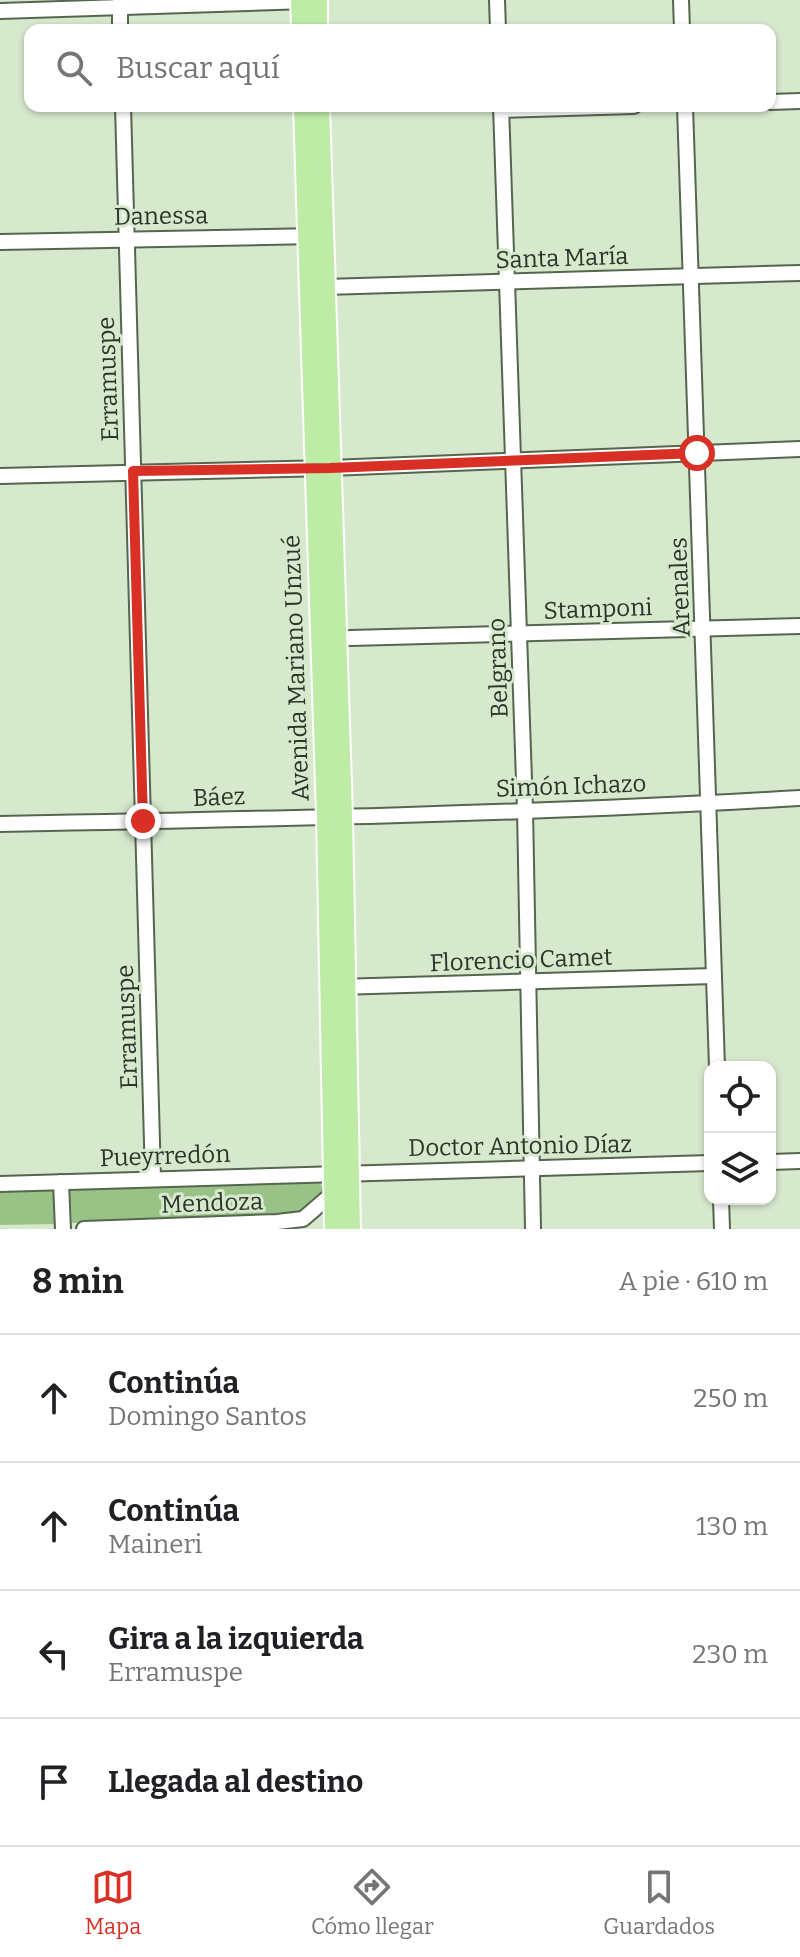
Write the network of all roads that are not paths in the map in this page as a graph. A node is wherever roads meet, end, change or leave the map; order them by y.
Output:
1 (497, 0) edge
2 (681, 0) edge
3 (309, 1) edge
4 (120, 3) edge
5 (0, 11) edge
6 (120, 24) edge
7 (303, 24) edge
8 (316, 24) edge
9 (498, 24) edge
10 (682, 24) edge
11 (800, 101) edge
12 (776, 102) edge
13 (123, 112) edge
14 (304, 112) edge
15 (320, 112) edge
16 (501, 112) edge
17 (685, 112) edge
18 (314, 236) junction
19 (126, 239) junction
20 (0, 242) edge
21 (800, 273) edge
22 (691, 276) junction
23 (507, 282) junction
24 (325, 287) junction
25 (318, 349) junction
26 (800, 449) edge
27 (697, 453) junction
28 (513, 460) junction
29 (322, 467) junction
30 (133, 471) junction
31 (0, 476) edge
32 (800, 626) edge
33 (703, 628) junction
34 (519, 633) junction
35 (350, 638) dead end
36 (800, 798) edge
37 (710, 804) junction
38 (525, 810) junction
39 (334, 816) junction
40 (143, 821) junction
41 (0, 824) edge
42 (714, 976) junction
43 (528, 981) junction
44 (338, 987) junction
45 (717, 1061) edge
46 (800, 1161) edge
47 (776, 1162) edge
48 (704, 1163) edge
49 (531, 1168) junction
50 (341, 1172) junction
51 (153, 1178) junction
52 (61, 1182) junction
53 (0, 1184) edge
54 (332, 1194) junction
55 (721, 1205) edge
56 (305, 1224) edge
57 (63, 1229) edge
58 (84, 1229) edge
59 (334, 1229) edge
60 (351, 1229) edge
61 (533, 1229) edge
62 (722, 1229) edge

1 - 9 street
2 - 10 street
3 - 4 street
3 - 7 main road
3 - 8 main road
4 - 5 street
4 - 6 street
11 - 12 street
13 - 19 street, Erramuspe
14 - 18 main road, Avenida Mariano Unzué
15 - 18 main road, Avenida Mariano Unzué
16 - 23 street, Belgrano
17 - 22 street, Arenales
18 - 19 street, Danessa
18 - 24 main road, Avenida Mariano Unzué
18 - 25 main road, Avenida Mariano Unzué
19 - 20 street, Danessa
19 - 30 street, Erramuspe
21 - 22 street, Santa María
22 - 23 street, Santa María
22 - 27 street, Arenales
23 - 24 street, Santa María
23 - 28 street, Belgrano
24 - 25 main road, Avenida Mariano Unzué
25 - 29 main road, Avenida Mariano Unzué
26 - 27 street
27 - 28 street
27 - 33 street, Arenales
28 - 29 street
28 - 34 street, Belgrano
29 - 30 street
29 - 39 main road, Avenida Mariano Unzué
30 - 31 street
30 - 40 street, Erramuspe
32 - 33 street, Stamponi
33 - 34 street, Stamponi
33 - 37 street, Arenales
34 - 35 street, Stamponi
34 - 38 street, Belgrano
36 - 37 street, Simón Ichazo
37 - 38 street, Simón Ichazo
37 - 42 street, Arenales
38 - 39 street, Simón Ichazo
38 - 43 street, Belgrano
39 - 40 street, Báez
39 - 44 main road, Avenida Mariano Unzué
40 - 41 street, Báez
40 - 51 street, Erramuspe
42 - 43 street, Florencio Camet
42 - 45 street, Arenales
43 - 44 street, Florencio Camet
43 - 49 street, Belgrano
44 - 50 main road, Avenida Mariano Unzué
46 - 47 street
48 - 49 street, Doctor Antonio Díaz
49 - 50 street, Doctor Antonio Díaz
49 - 61 street, Belgrano
50 - 51 street, Pueyrredón
50 - 54 main road, Avenida Mariano Unzué
50 - 60 main road, Avenida Mariano Unzué
51 - 52 street, Pueyrredón
52 - 53 street, Pueyrredón
52 - 57 street
54 - 56 street, Mendoza
54 - 59 main road, Avenida Mariano Unzué
55 - 62 street
56 - 58 street, Mendoza

